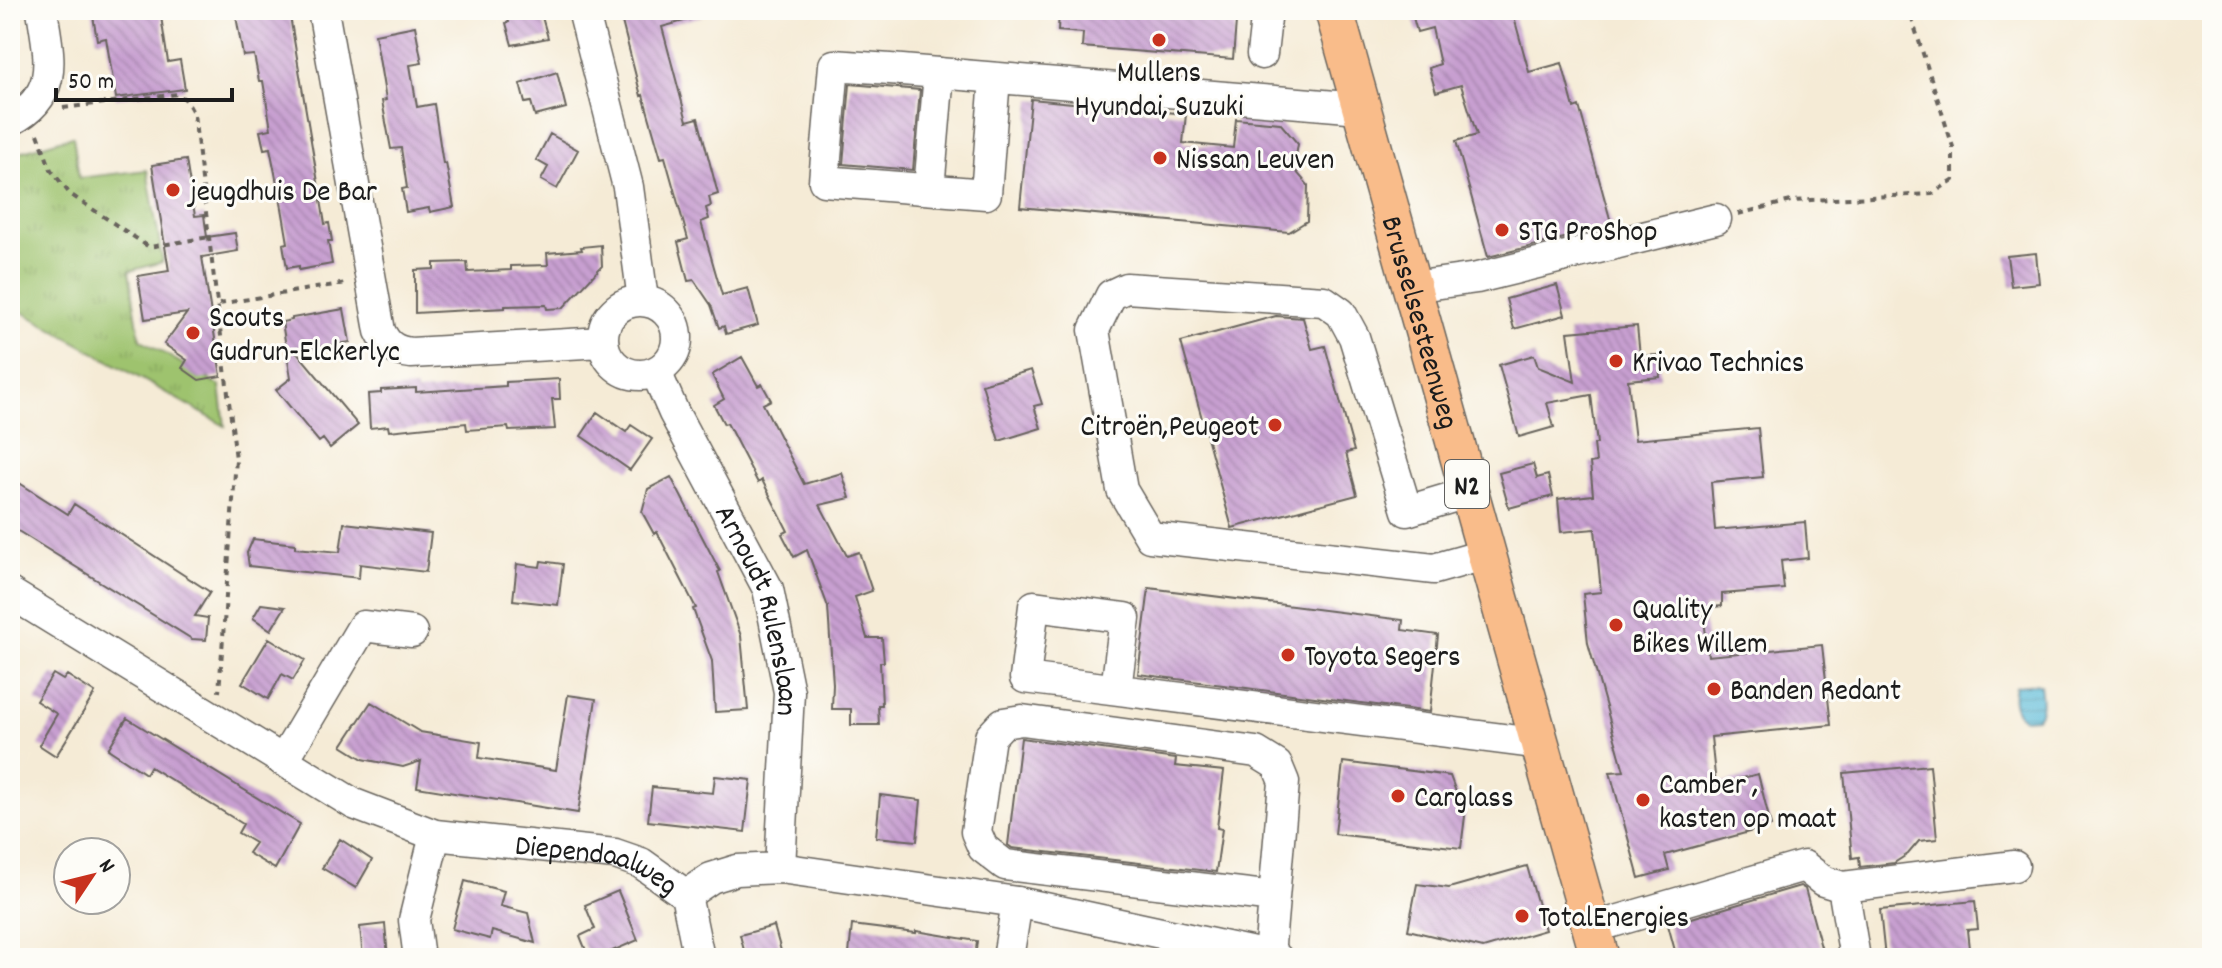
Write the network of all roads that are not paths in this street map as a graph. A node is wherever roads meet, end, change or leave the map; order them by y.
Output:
1 (42, 10) edge
2 (323, 10) edge
3 (583, 10) edge
4 (1267, 10) edge
5 (1334, 10) edge
6 (1262, 54) dead end
7 (939, 73) junction
8 (995, 78) junction
9 (1360, 108) junction
10 (18, 117) edge
11 (929, 189) junction
12 (1716, 219) road end
13 (1412, 287) junction
14 (643, 300) junction
15 (603, 342) junction
16 (656, 372) junction
17 (1470, 492) junction
18 (1487, 554) junction
19 (11, 597) edge
20 (412, 632) dead end
21 (1116, 689) dead end
22 (1541, 744) junction
23 (283, 761) junction
24 (435, 835) junction
25 (2014, 866) dead end
26 (780, 868) junction
27 (1129, 880) junction
28 (1843, 887) junction
29 (686, 895) junction
30 (1274, 897) junction
31 (1017, 902) junction
32 (1119, 924) junction
33 (1596, 943) edge
34 (1211, 950) edge
35 (1273, 957) edge
36 (419, 958) edge
37 (699, 958) edge
38 (1008, 958) edge
39 (1855, 958) edge

1 - 10 street
2 - 15 street
3 - 14 street
4 - 6 street
5 - 9 main road, Brusselsesteenweg / N2
7 - 8 street
7 - 11 street
7 - 11 street
8 - 9 street
8 - 11 street
9 - 13 main road, Brusselsesteenweg / N2
12 - 13 street
13 - 17 main road, Brusselsesteenweg / N2
14 - 15 street
14 - 16 street
15 - 16 street
16 - 26 street, Arnoudt Rulenslaan
17 - 18 main road, Brusselsesteenweg / N2
17 - 18 street
18 - 22 main road, Brusselsesteenweg / N2
19 - 23 street, Diependaalweg
20 - 23 street
21 - 22 street
22 - 33 main road, Brusselsesteenweg / N2
23 - 24 street, Diependaalweg
24 - 29 street, Diependaalweg
24 - 36 street
25 - 28 street
26 - 29 street, Diependaalweg
26 - 31 street, Diependaalweg
27 - 30 street
27 - 30 street
27 - 32 street
28 - 33 street
28 - 39 street
29 - 37 street
30 - 35 street
31 - 32 street, Diependaalweg
31 - 38 street
32 - 34 street, Diependaalweg
34 - 35 street, Diependaalweg

